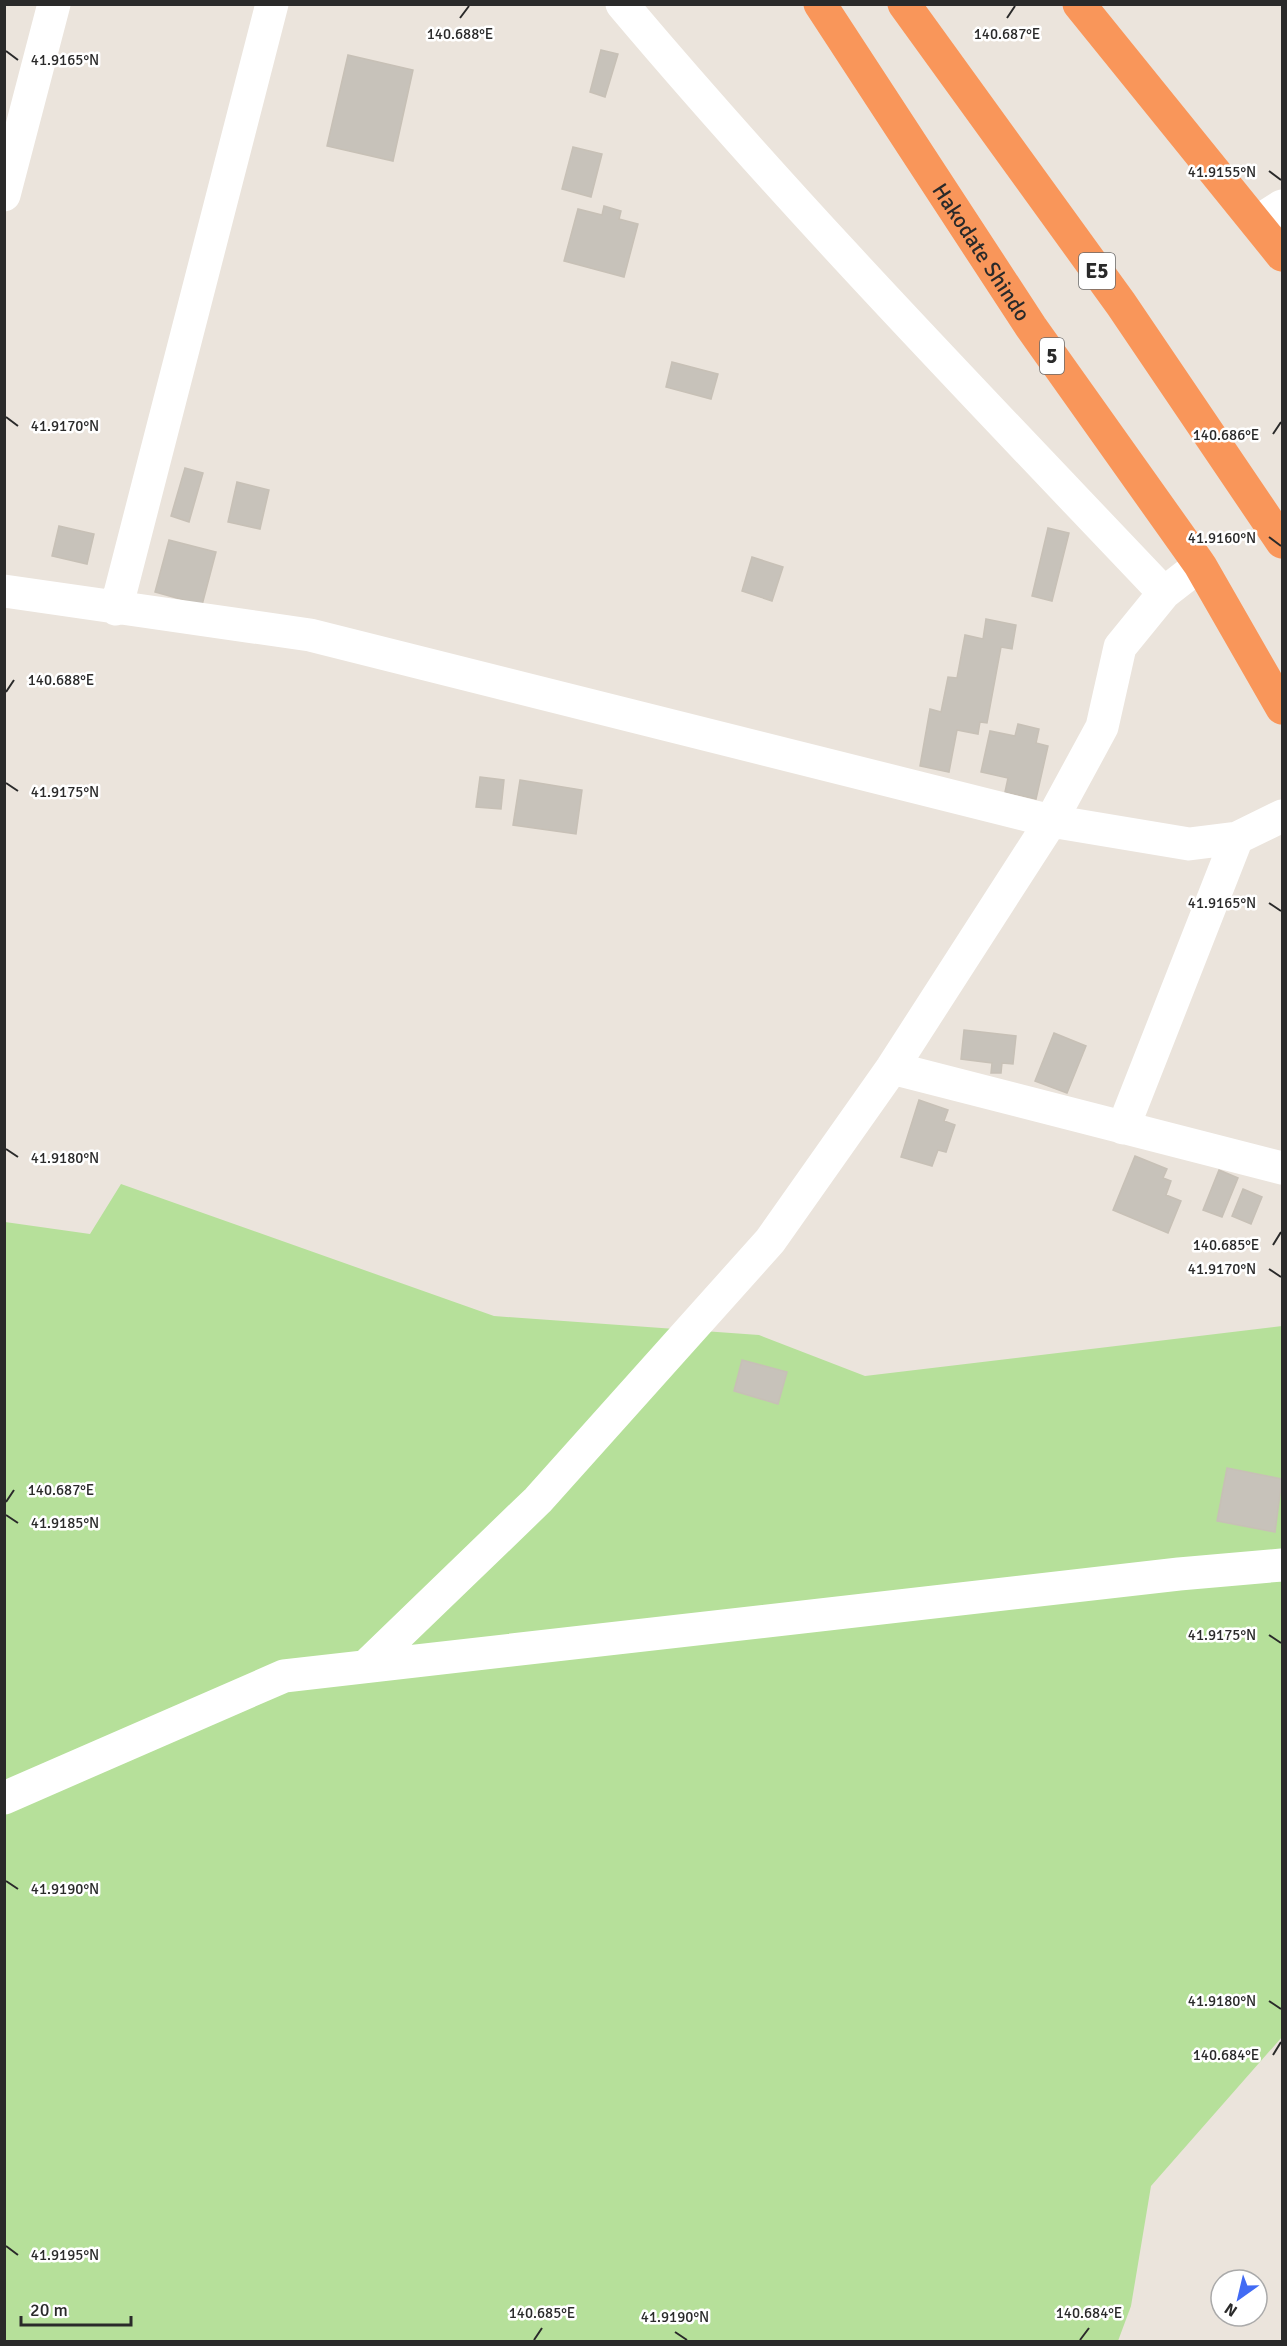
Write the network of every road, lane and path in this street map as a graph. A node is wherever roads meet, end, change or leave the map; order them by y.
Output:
1 (54, 4) edge
2 (272, 4) edge
3 (622, 4) edge
4 (820, 4) edge
5 (904, 4) edge
6 (1079, 4) edge
7 (4, 195) edge
8 (1270, 214) edge
9 (1282, 255) edge
10 (1282, 542) edge
11 (1200, 565) junction
12 (4, 591) edge
13 (1164, 593) junction
14 (116, 609) junction
15 (1282, 708) edge
16 (1281, 820) edge
17 (1051, 821) junction
18 (1237, 838) junction
19 (892, 1068) junction
20 (1123, 1128) junction
21 (1282, 1168) edge
22 (1282, 1565) edge
23 (366, 1665) junction
24 (4, 1798) edge

1 - 7 street
2 - 14 street
3 - 13 street
4 - 11 highway, Hakodate Shindo / 5
5 - 10 highway, E5
6 - 8 highway
8 - 9 highway
11 - 13 street
11 - 15 highway, Hakodate Shindo / 5
12 - 14 street
13 - 17 street
14 - 17 street
16 - 18 street
17 - 18 street
17 - 19 street
18 - 20 street
19 - 20 street
19 - 23 street
20 - 21 street
22 - 23 street
23 - 24 street

